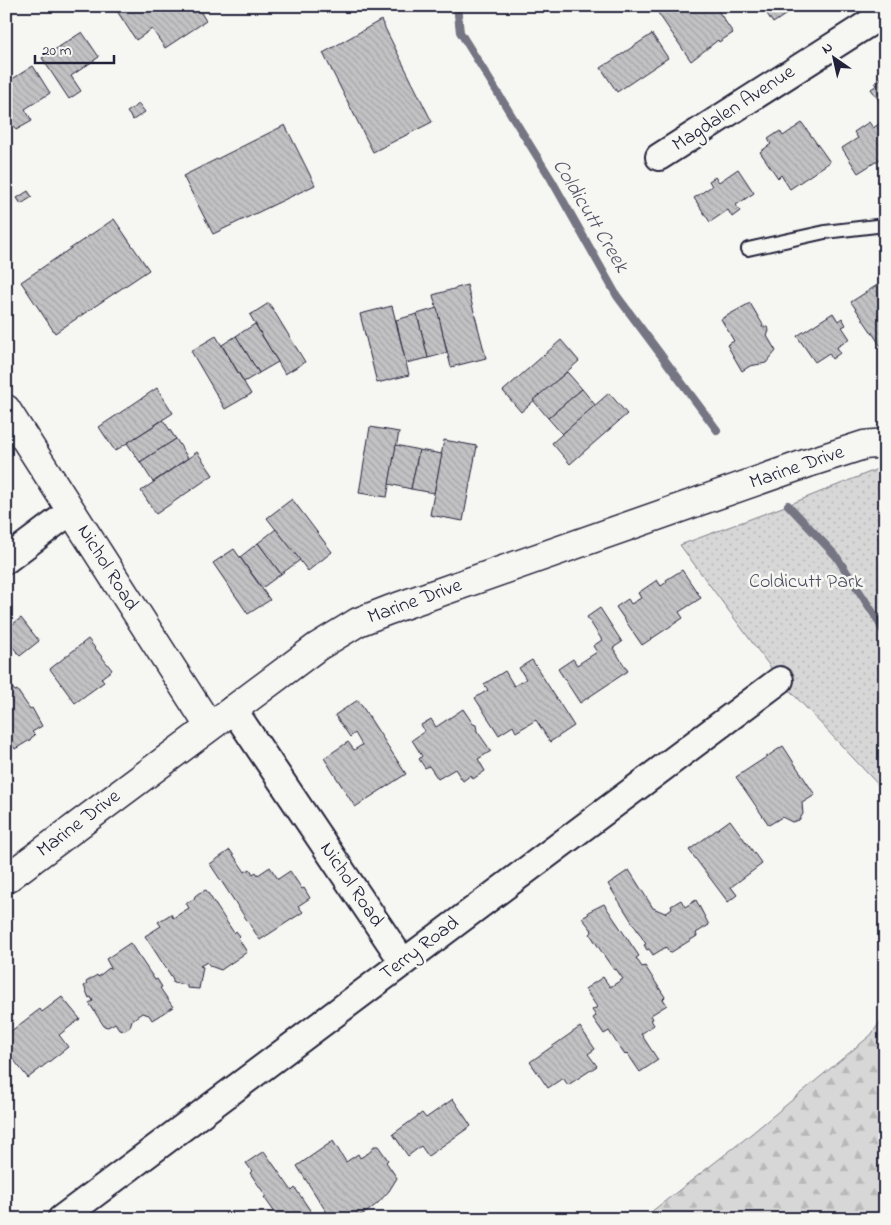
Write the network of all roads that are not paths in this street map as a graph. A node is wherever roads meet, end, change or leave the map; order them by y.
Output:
1 (885, 13) edge
2 (659, 157) dead end
3 (885, 225) edge
4 (748, 249) dead end
5 (6, 409) edge
6 (885, 443) edge
7 (71, 511) junction
8 (6, 560) edge
9 (780, 680) dead end
10 (233, 708) junction
11 (209, 726) junction
12 (6, 879) edge
13 (403, 962) junction
14 (61, 1219) edge

1 - 2 street, Magdalen Avenue
3 - 4 lane
5 - 7 street, Nichol Road
6 - 10 street, Marine Drive
7 - 8 street
7 - 11 street, Nichol Road
9 - 13 street, Terry Road
10 - 11 street, Marine Drive
10 - 13 street, Nichol Road
11 - 12 street, Marine Drive
13 - 14 street, Terry Road

